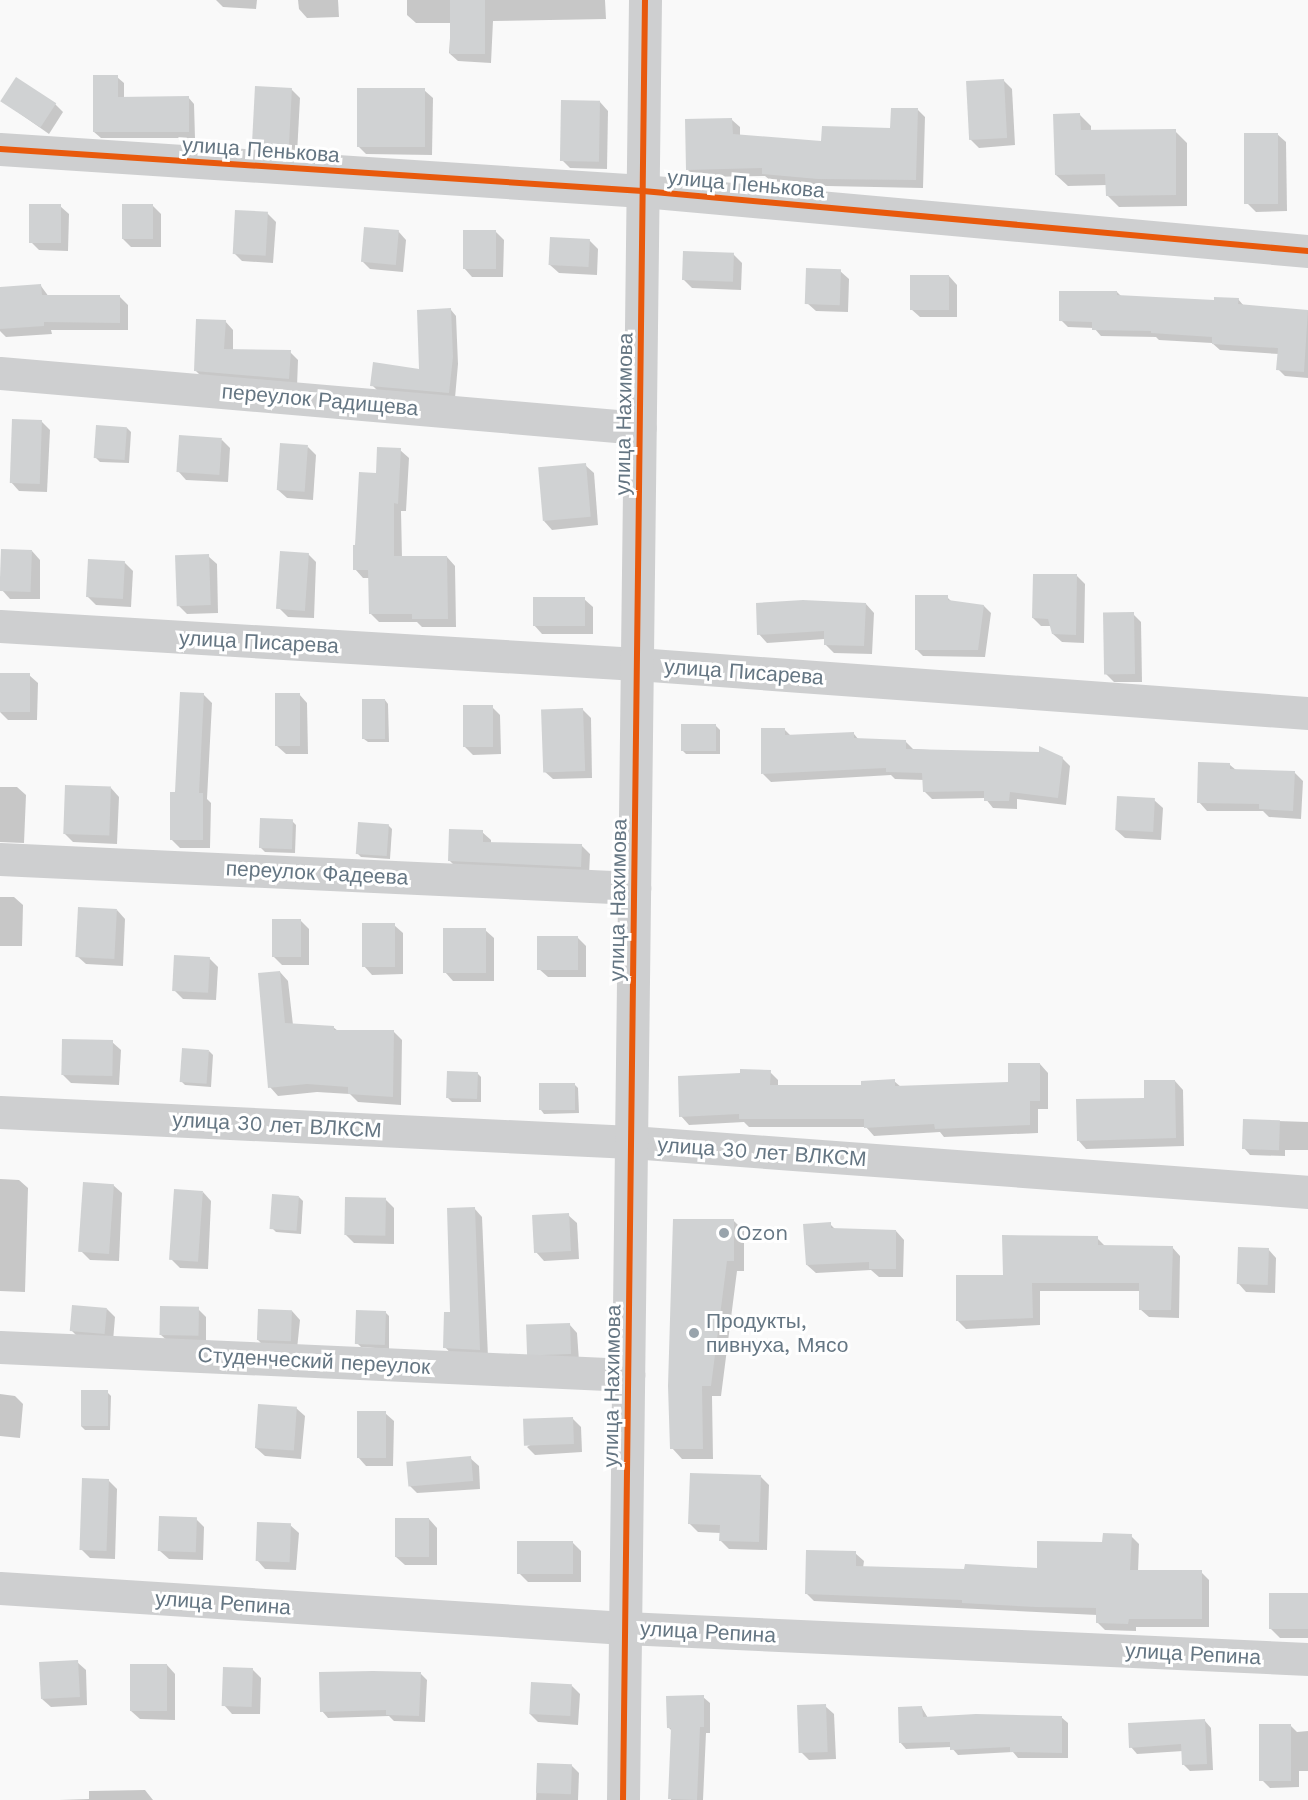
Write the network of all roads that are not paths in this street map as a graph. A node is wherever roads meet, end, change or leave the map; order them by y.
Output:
1 (645, 0) edge
2 (0, 149) edge
3 (643, 191) junction
4 (1308, 250) edge
5 (0, 373) edge
6 (640, 428) junction
7 (0, 627) edge
8 (637, 664) junction
9 (1308, 713) edge
10 (0, 859) edge
11 (634, 888) junction
12 (0, 1112) edge
13 (631, 1142) junction
14 (1308, 1192) edge
15 (0, 1347) edge
16 (628, 1375) junction
17 (0, 1588) edge
18 (625, 1628) junction
19 (1308, 1659) edge
20 (623, 1800) edge

1 - 3 street, улица Нахимова
2 - 3 street, улица Пенькова
3 - 4 street, улица Пенькова
3 - 6 street, улица Нахимова
5 - 6 street, переулок Радищева
6 - 8 street, улица Нахимова
7 - 8 street, улица Писарева
8 - 9 street, улица Писарева
8 - 11 street, улица Нахимова
10 - 11 street, переулок Фадеева
11 - 13 street, улица Нахимова
12 - 13 street, улица 30 лет ВЛКСМ
13 - 14 street, улица 30 лет ВЛКСМ
13 - 16 street, улица Нахимова
15 - 16 street, Студенческий переулок
16 - 18 street, улица Нахимова
17 - 18 street, улица Репина
18 - 19 street, улица Репина
18 - 20 street, улица Нахимова

